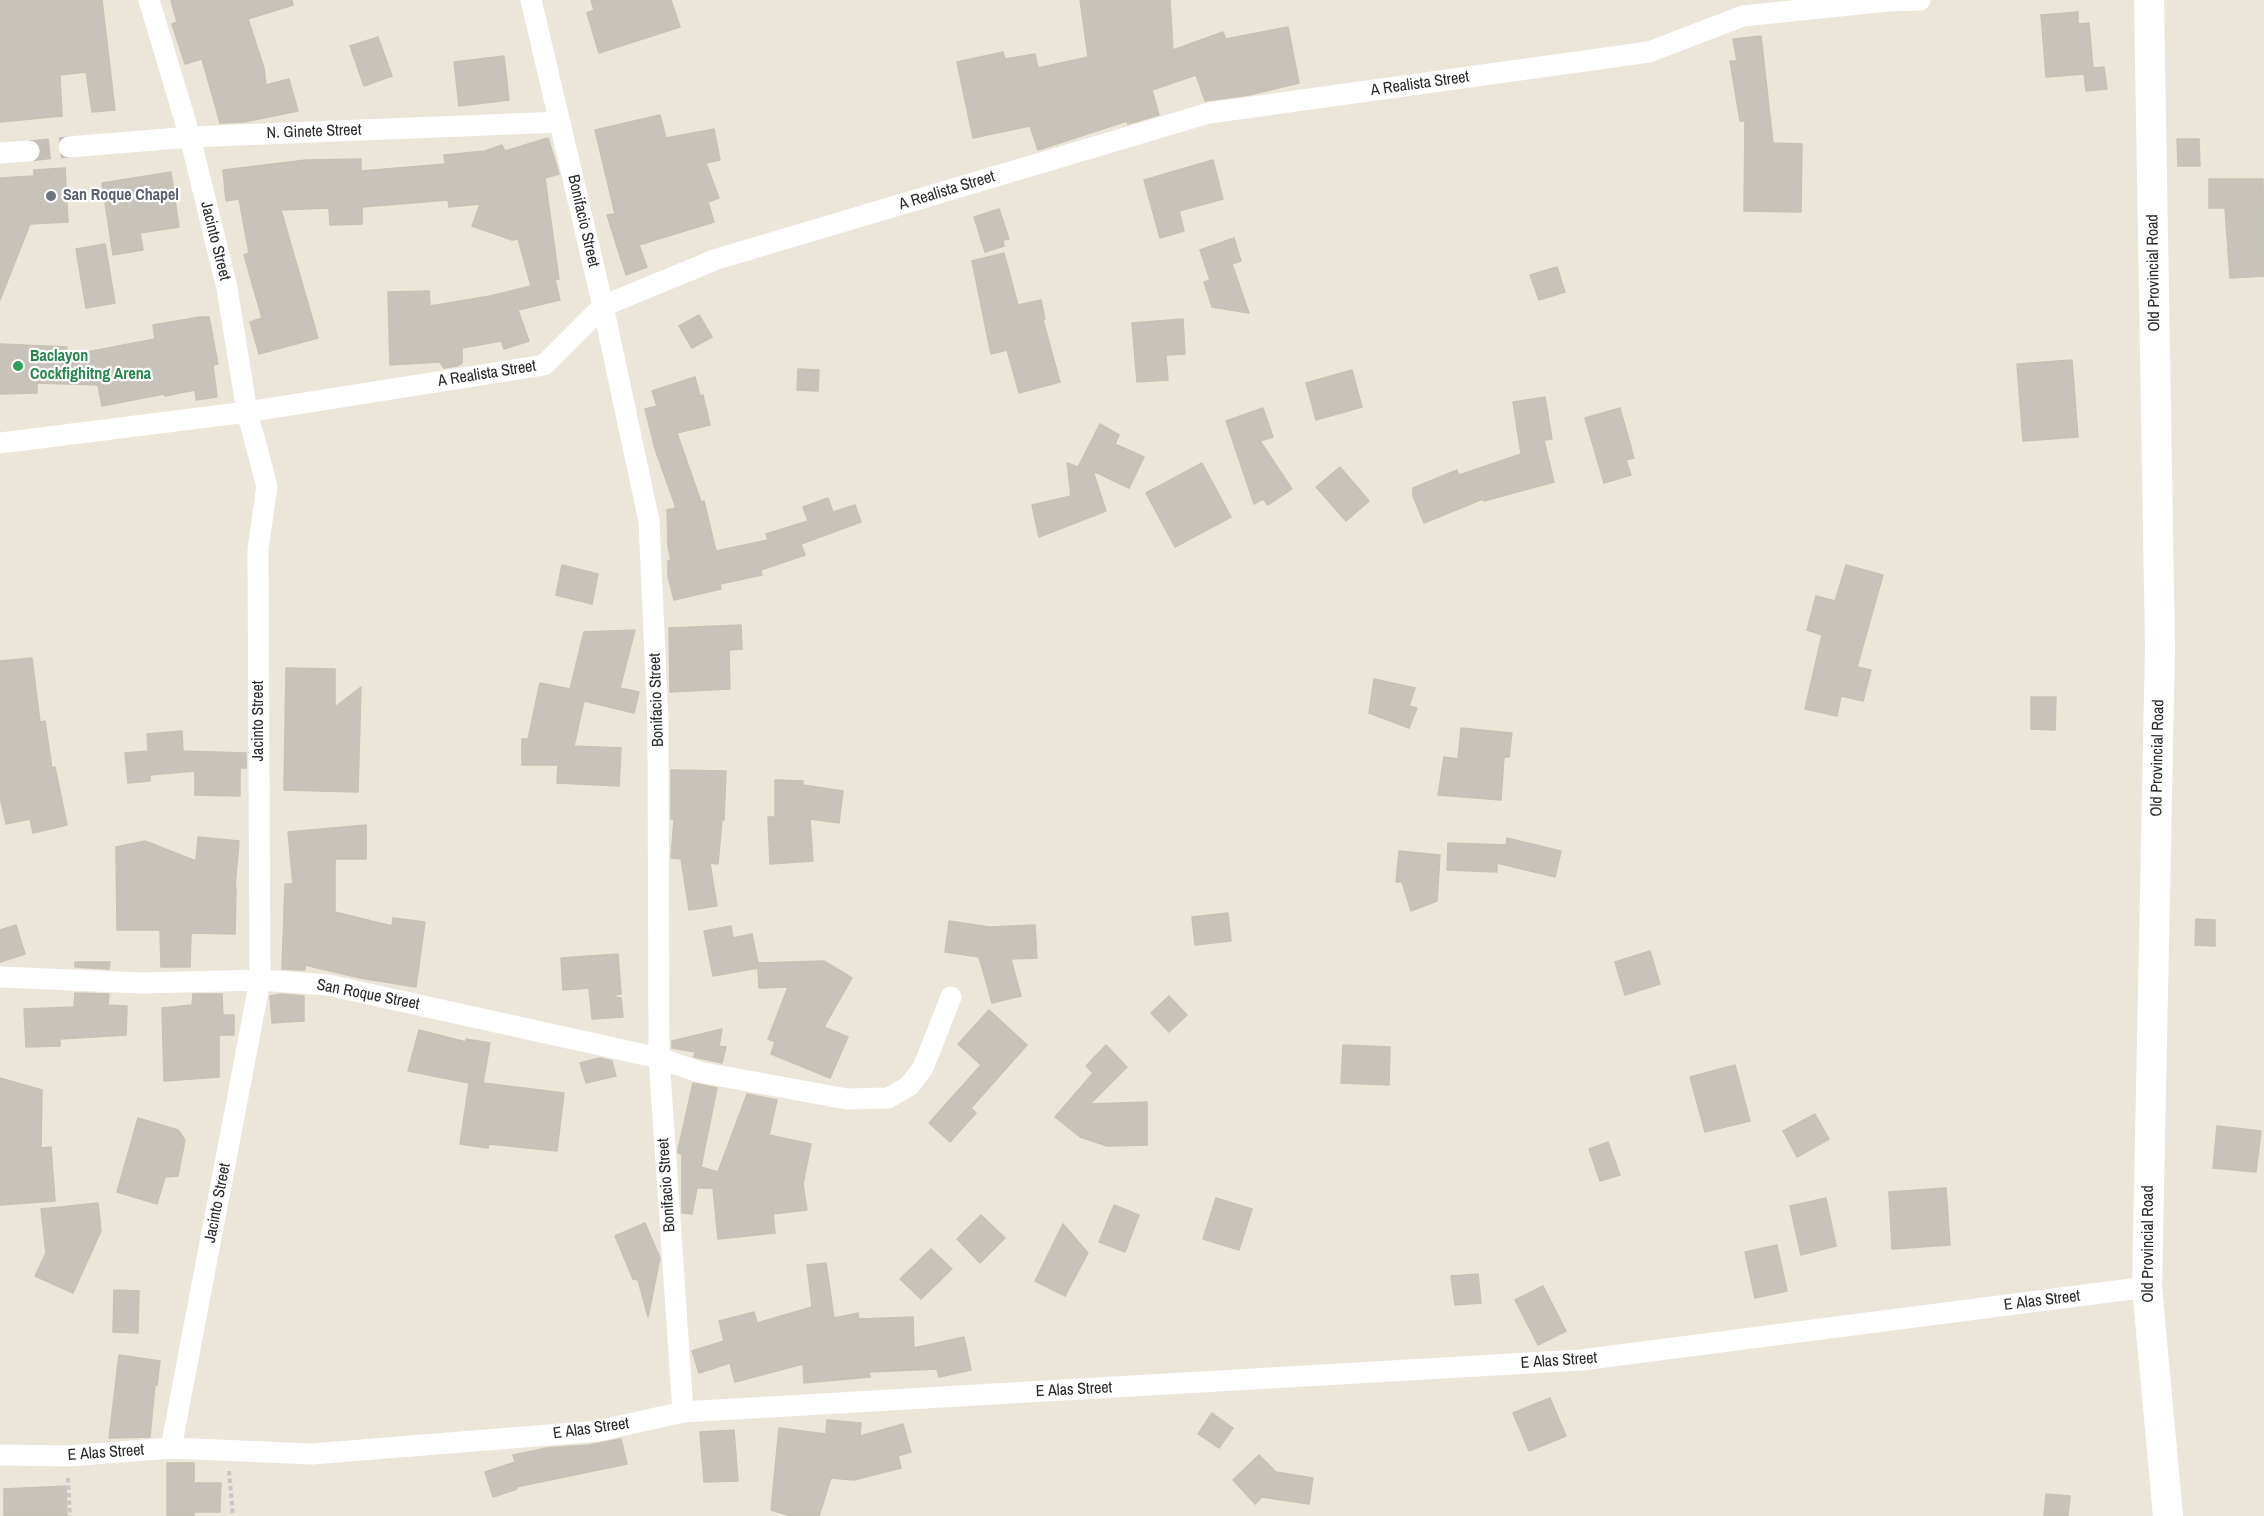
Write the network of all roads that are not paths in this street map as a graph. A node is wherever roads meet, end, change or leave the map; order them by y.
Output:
1 (149, 0) edge
2 (531, 0) edge
3 (1920, 0) edge
4 (2150, 0) edge
5 (560, 122) junction
6 (190, 137) junction
7 (69, 147) tunnel mouth
8 (29, 151) tunnel mouth
9 (0, 153) edge
10 (603, 306) junction
11 (248, 412) junction
12 (0, 443) edge
13 (0, 977) edge
14 (260, 980) junction
15 (951, 997) dead end
16 (659, 1058) junction
17 (2147, 1287) junction
18 (682, 1412) junction
19 (171, 1448) junction
20 (0, 1455) edge
21 (2168, 1516) edge

1 - 6 street, Jacinto Street
2 - 5 street, Bonifacio Street
3 - 10 street, A Realista Street
4 - 17 main road, Old Provincial Road
5 - 6 street, N. Ginete Street
5 - 10 street, Bonifacio Street
6 - 7 street, N. Ginete Street
6 - 11 street, Jacinto Street
8 - 9 street
10 - 11 street, A Realista Street
10 - 16 street, Bonifacio Street
11 - 12 street, A Realista Street
11 - 14 street, Jacinto Street
13 - 14 street, San Roque Street
14 - 16 street, San Roque Street
14 - 19 street, Jacinto Street
15 - 16 street, San Roque Street
16 - 18 street, Bonifacio Street
17 - 18 street, E Alas Street
17 - 21 main road, Old Provincial Road
18 - 19 street, E Alas Street
19 - 20 street, E Alas Street

